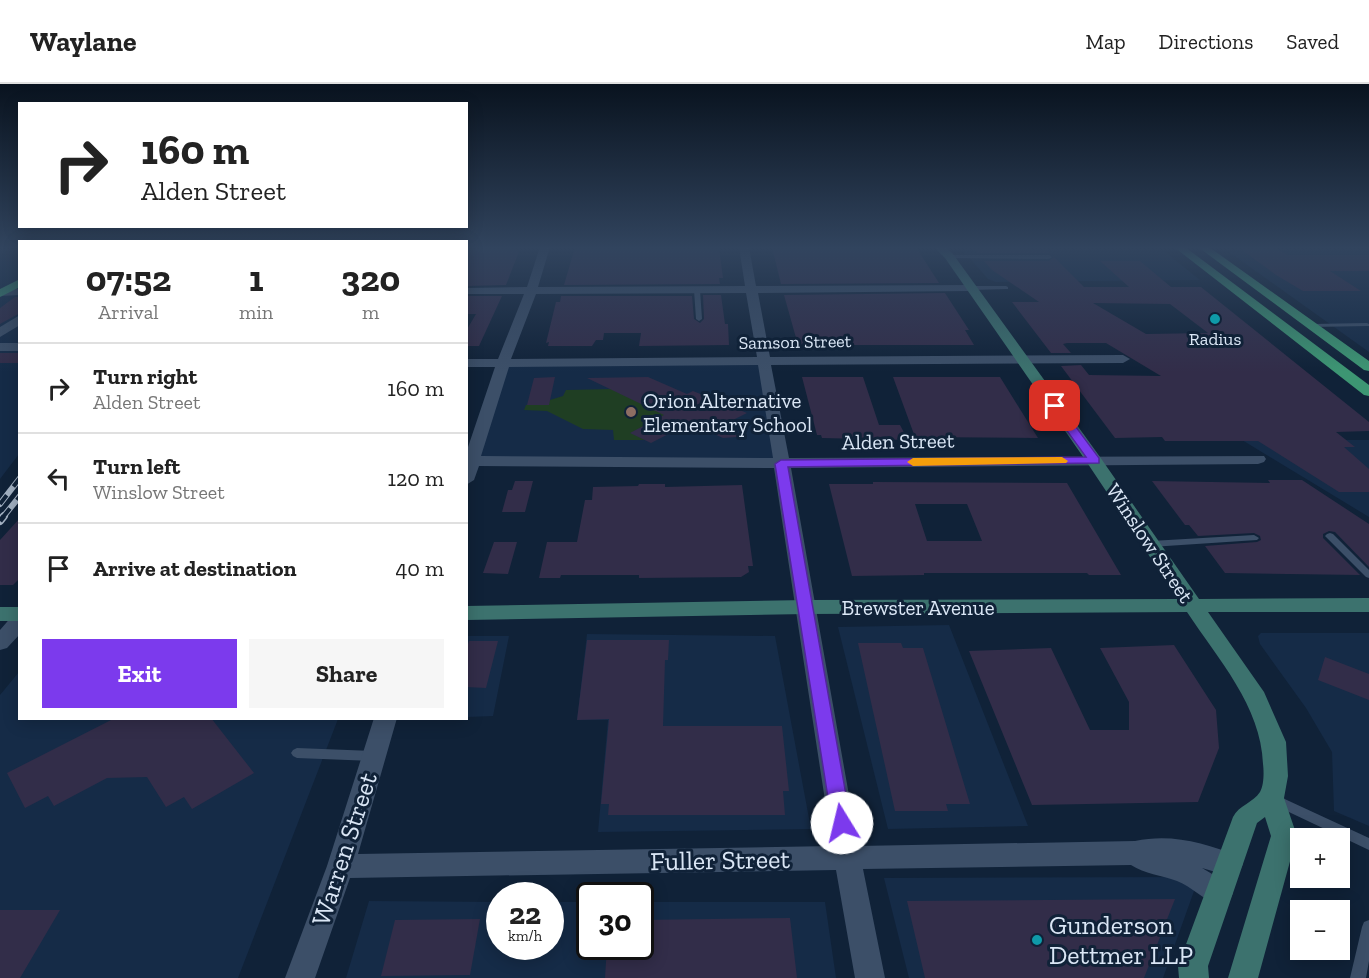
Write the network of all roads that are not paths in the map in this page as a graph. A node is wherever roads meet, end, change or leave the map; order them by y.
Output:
1 (970, 288) edge
2 (752, 289) junction
3 (813, 289) edge
4 (1233, 289) edge
5 (1234, 289) edge
6 (1261, 289) edge
7 (0, 290) edge
8 (697, 290) junction
9 (468, 291) edge
10 (531, 291) junction
11 (18, 292) edge
12 (699, 319) dead end
13 (18, 320) edge
14 (1367, 325) dead end
15 (1312, 326) junction
16 (0, 333) edge
17 (0, 347) edge
18 (18, 347) edge
19 (1020, 358) junction
20 (1124, 359) dead end
21 (765, 361) junction
22 (468, 363) edge
23 (503, 363) junction
24 (1369, 367) edge
25 (1369, 392) edge
26 (1258, 459) dead end
27 (1094, 460) junction
28 (470, 461) edge
29 (781, 464) junction
30 (1330, 536) dead end
31 (1254, 538) dead end
32 (1151, 544) junction
33 (1369, 575) edge
34 (1192, 605) junction
35 (1369, 605) edge
36 (807, 607) junction
37 (468, 613) edge
38 (0, 614) edge
39 (18, 614) edge
40 (18, 622) edge
41 (0, 643) edge
42 (385, 720) edge
43 (297, 753) dead end
44 (374, 756) junction
45 (1271, 798) junction
46 (1369, 844) edge
47 (1135, 853) junction
48 (847, 858) junction
49 (1229, 864) junction
50 (341, 866) junction
51 (1219, 892) junction
52 (1369, 927) edge
53 (300, 978) edge
54 (870, 978) edge
55 (1194, 978) edge
56 (1243, 978) edge
57 (1358, 978) edge

1 - 19 street, Winslow Street
2 - 3 street
2 - 8 street
2 - 21 street
4 - 25 main road
5 - 15 main road
6 - 15 main road
7 - 11 street
8 - 10 street
8 - 12 lane
9 - 10 street
10 - 23 street
13 - 16 street
14 - 15 lane
15 - 24 main road
17 - 18 street
19 - 20 street, Samson Street
19 - 21 street, Samson Street
19 - 27 street, Winslow Street
21 - 23 street, Samson Street
21 - 29 street
22 - 23 street, Samson Street
23 - 28 street
26 - 27 street, Alden Street
27 - 29 street, Alden Street
27 - 32 street, Winslow Street
28 - 29 street, Alden Street
29 - 36 street
30 - 33 lane
31 - 32 lane
32 - 34 street, Winslow Street
34 - 35 street, Brewster Avenue
34 - 36 street, Brewster Avenue
34 - 45 street, Winslow Street
36 - 37 street, Brewster Avenue
36 - 48 street
38 - 39 street
40 - 41 street
42 - 44 street, Warren Street
43 - 44 lane
44 - 50 street, Warren Street
45 - 46 lane
45 - 49 street
45 - 56 street, Winslow Street
47 - 48 street, Fuller Street
47 - 49 street, Fuller Street
47 - 51 street, Fuller Street
48 - 50 street, Fuller Street
48 - 54 street
49 - 51 street
50 - 53 street, Warren Street
51 - 55 street
52 - 57 lane

